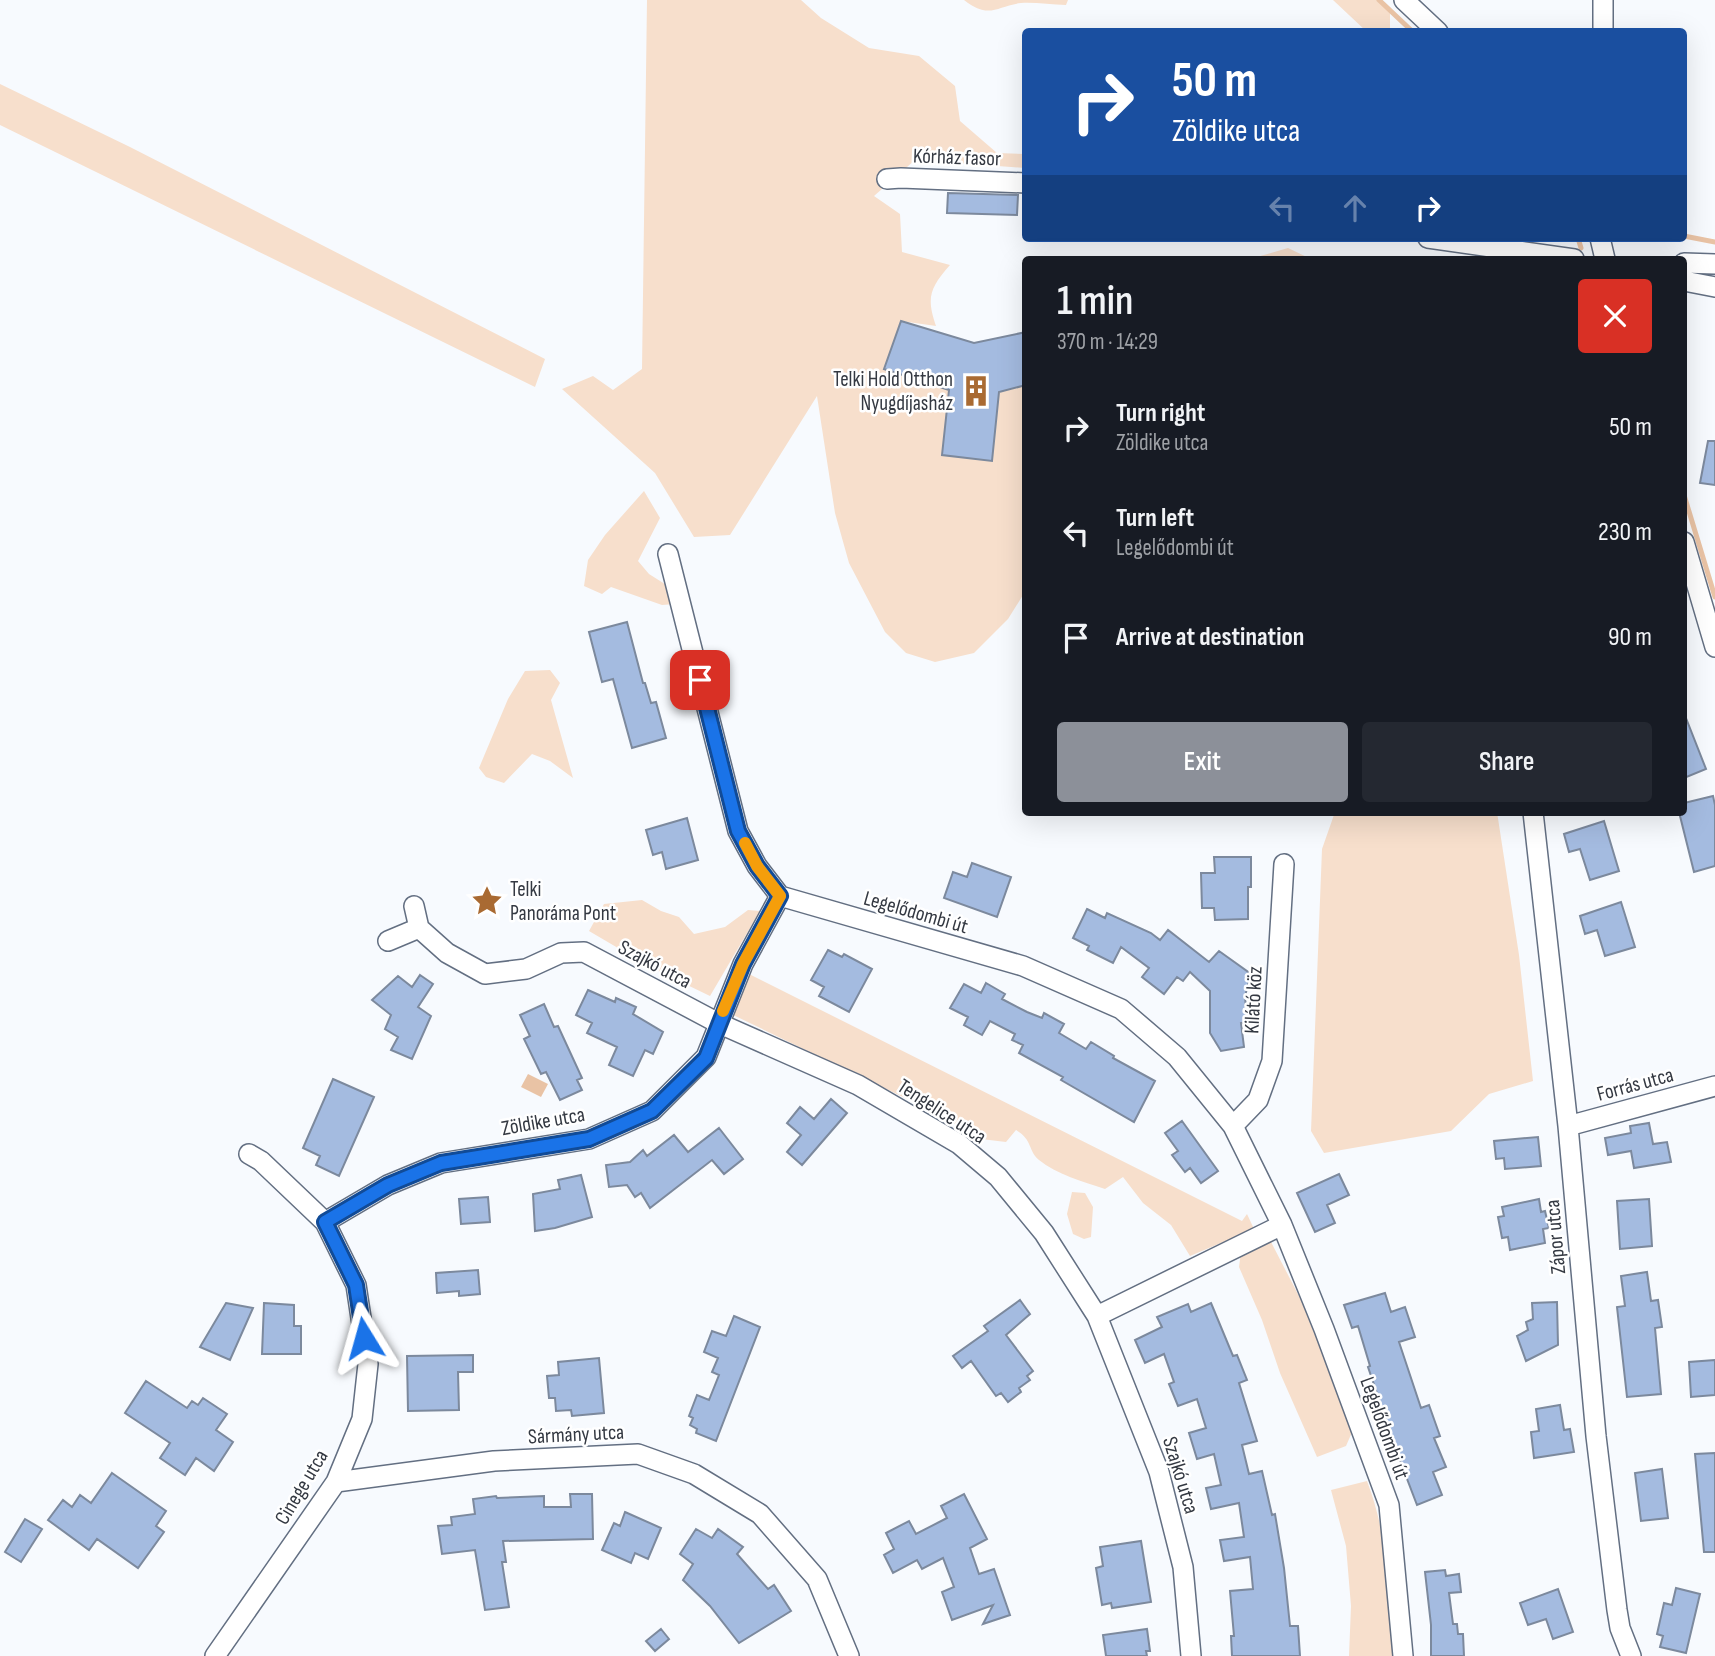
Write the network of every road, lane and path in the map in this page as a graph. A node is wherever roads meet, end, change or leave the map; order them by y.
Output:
1 (1404, 0) edge
2 (1603, 0) edge
3 (1434, 28) edge
4 (1603, 28) edge
5 (887, 179) dead end
6 (1022, 183) edge
7 (1456, 242) edge
8 (1553, 256) edge
9 (1687, 264) edge
10 (1715, 264) edge
11 (1687, 282) edge
12 (1715, 287) edge
13 (1687, 552) edge
14 (668, 554) dead end
15 (1715, 647) edge
16 (1533, 816) edge
17 (1284, 864) dead end
18 (780, 896) junction
19 (414, 906) dead end
20 (419, 928) junction
21 (388, 942) dead end
22 (718, 1023) junction
23 (1715, 1086) edge
24 (1233, 1126) junction
25 (1568, 1126) junction
26 (249, 1154) dead end
27 (325, 1222) junction
28 (1282, 1225) junction
29 (1097, 1316) junction
30 (336, 1482) junction
31 (215, 1656) edge
32 (849, 1656) edge
33 (1191, 1656) edge
34 (1403, 1656) edge
35 (1631, 1656) edge

1 - 3 street
2 - 4 street
5 - 6 street, Kórház fasor
7 - 8 street
9 - 10 street
11 - 12 street
13 - 15 street
14 - 18 street
16 - 25 street, Zápor utca
17 - 24 street, Kilátó köz
18 - 22 street, Zöldike utca
18 - 24 street, Legelődombi út
19 - 20 street
20 - 21 street
20 - 22 street, Szajkó utca
22 - 27 street, Zöldike utca
22 - 29 street, Tengelice utca
23 - 25 street, Forrás utca
24 - 28 street, Legelődombi út
25 - 35 street, Zápor utca
26 - 27 street, Cinege utca
27 - 30 street, Cinege utca
28 - 29 street
28 - 34 street, Legelődombi út
29 - 33 street, Szajkó utca
30 - 31 street, Cinege utca
30 - 32 street, Sármány utca

